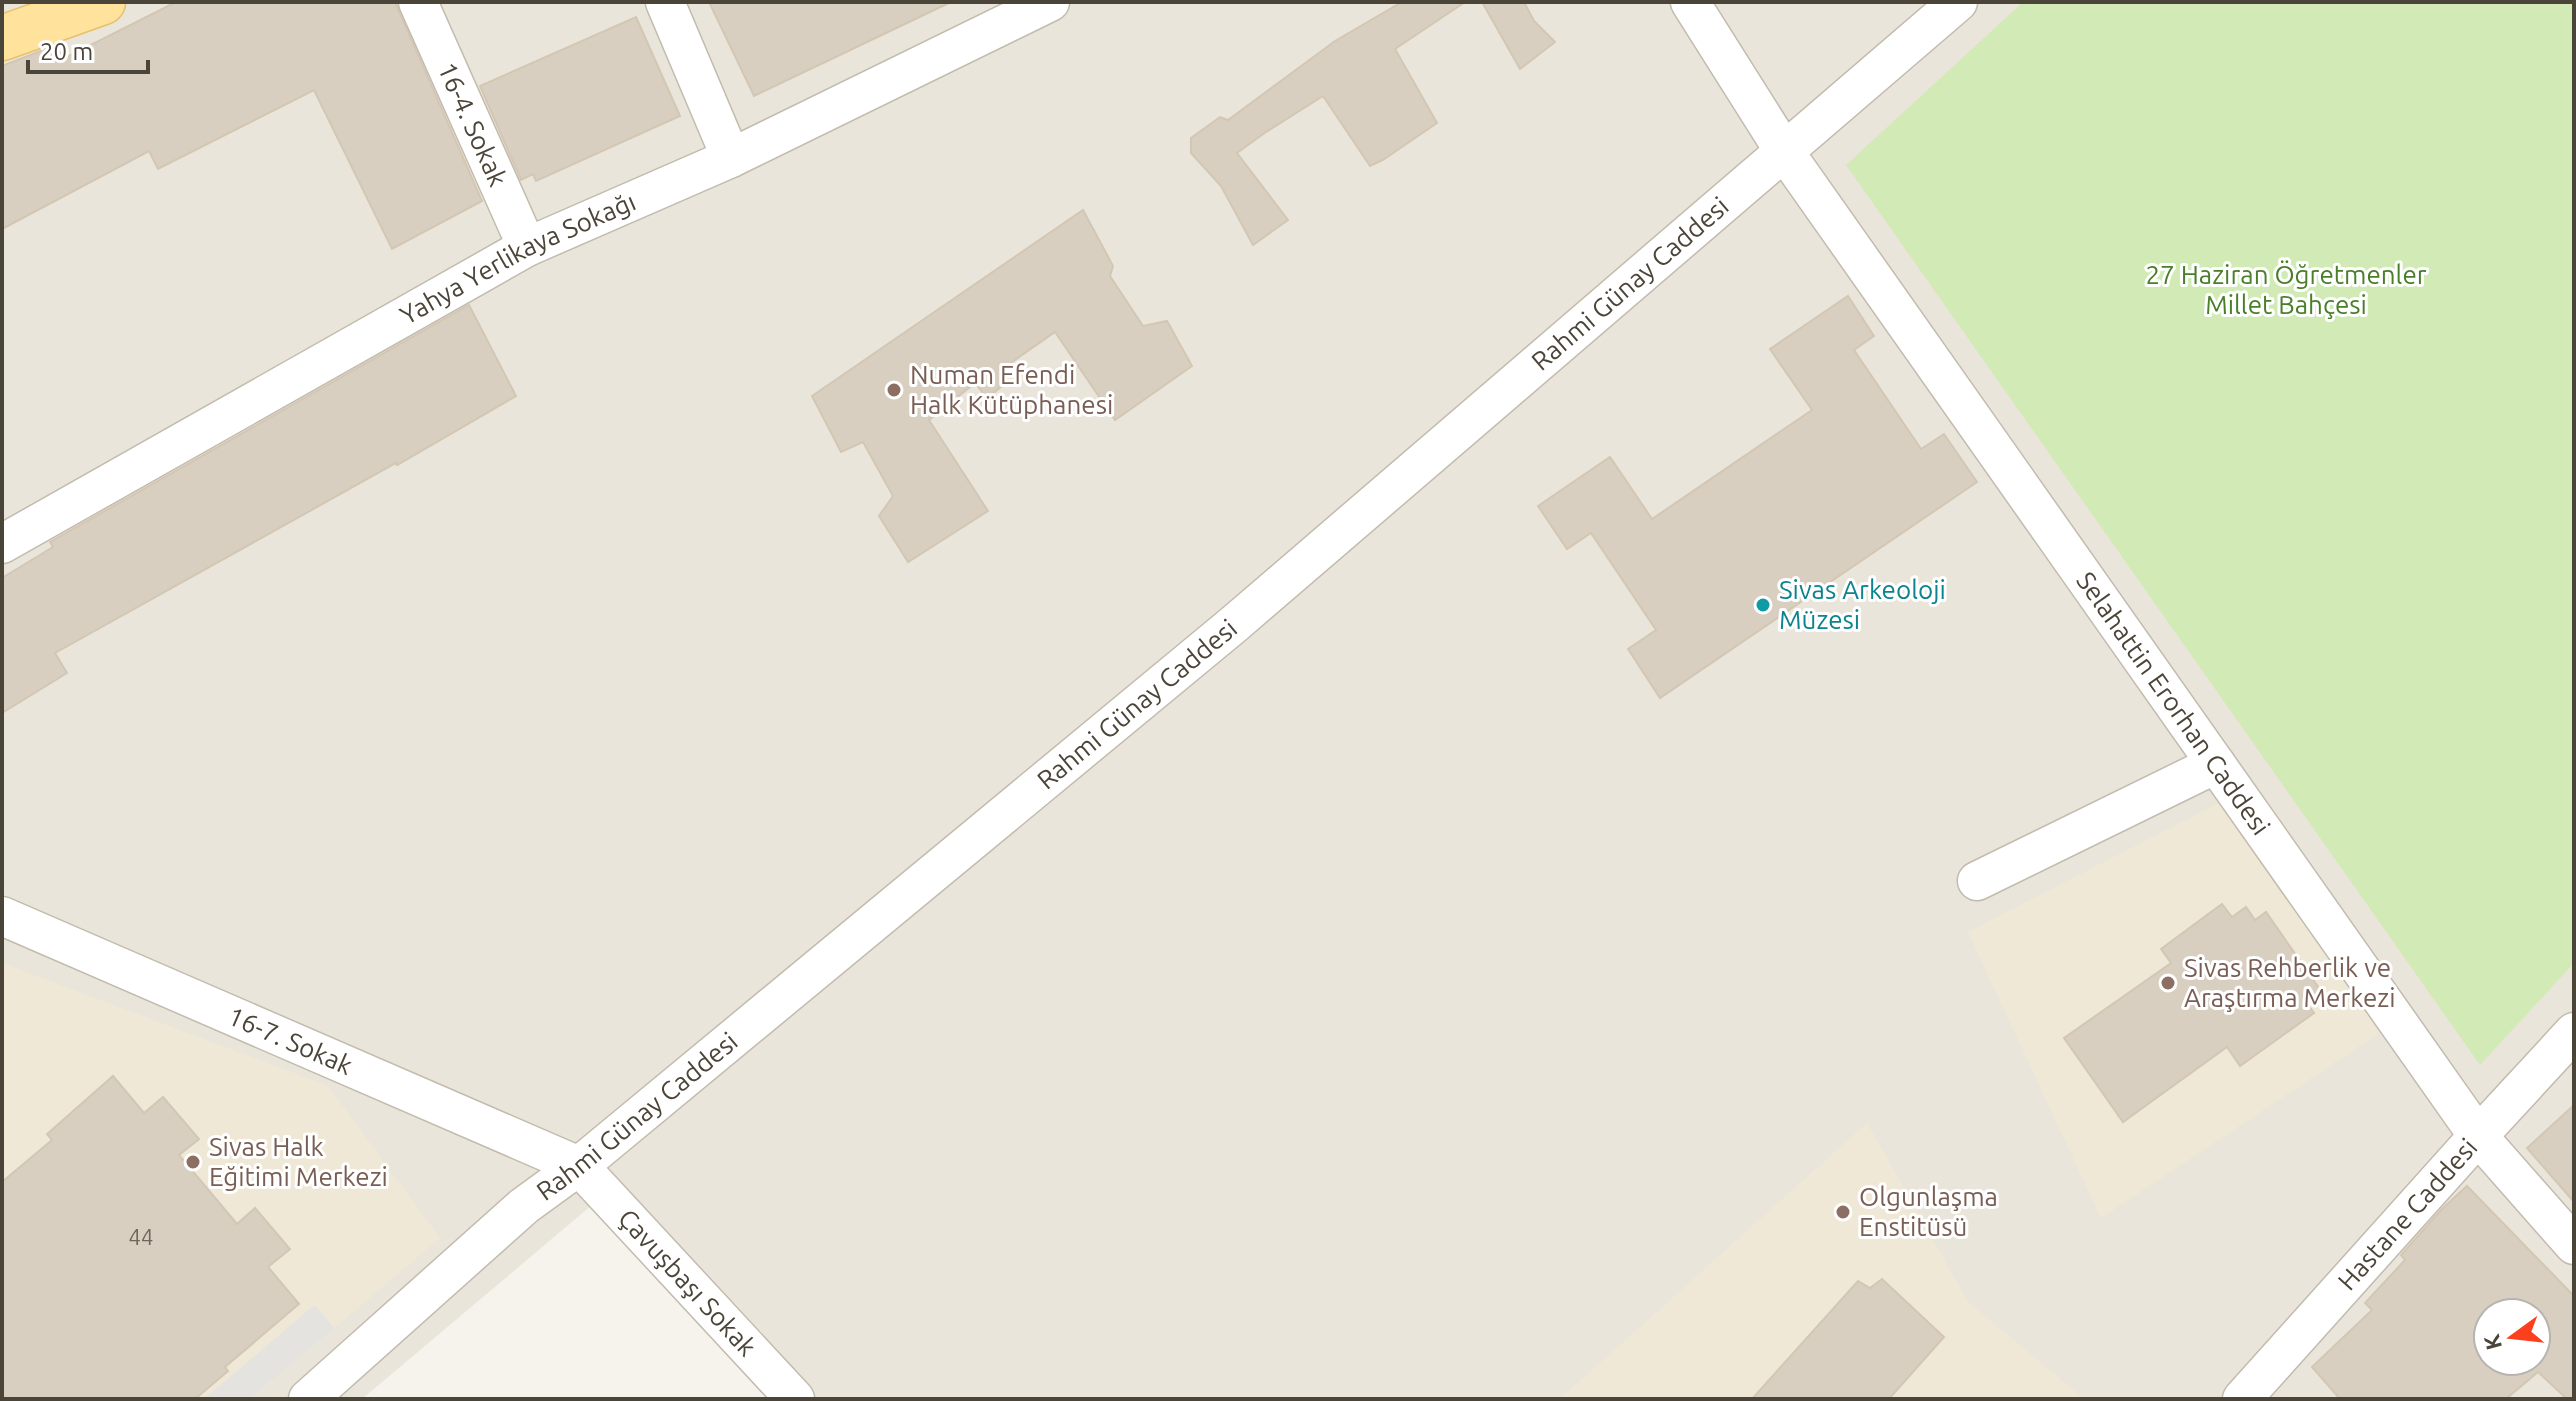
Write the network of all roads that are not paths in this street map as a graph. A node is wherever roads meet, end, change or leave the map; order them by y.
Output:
1 (103, 2) edge
2 (418, 2) edge
3 (665, 2) edge
4 (1050, 2) edge
5 (1690, 2) edge
6 (1958, 2) edge
7 (2, 38) edge
8 (1784, 151) junction
9 (731, 158) junction
10 (527, 247) junction
11 (2, 544) edge
12 (2216, 764) junction
13 (1977, 881) dead end
14 (2, 916) edge
15 (2574, 1032) edge
16 (2478, 1136) junction
17 (579, 1166) junction
18 (2574, 1245) edge
19 (308, 1399) edge
20 (795, 1399) edge
21 (2242, 1399) edge

1 - 7 main road
2 - 10 street, 16-4. Sokak
3 - 9 street
4 - 9 street, Yahya Yerlikaya Sokağı
5 - 8 street, Selahattin Erorhan Caddesi
6 - 8 street, Rahmi Günay Caddesi
8 - 12 street, Selahattin Erorhan Caddesi
8 - 17 street, Rahmi Günay Caddesi
9 - 10 street, Yahya Yerlikaya Sokağı
10 - 11 street, Yahya Yerlikaya Sokağı
12 - 13 street
12 - 16 street, Selahattin Erorhan Caddesi
14 - 17 street, 16-7. Sokak
15 - 16 street, Hastane Caddesi
16 - 18 street, Selahattin Erorhan Caddesi
16 - 21 street, Hastane Caddesi
17 - 19 street, Rahmi Günay Caddesi
17 - 20 street, Çavuşbaşı Sokak

